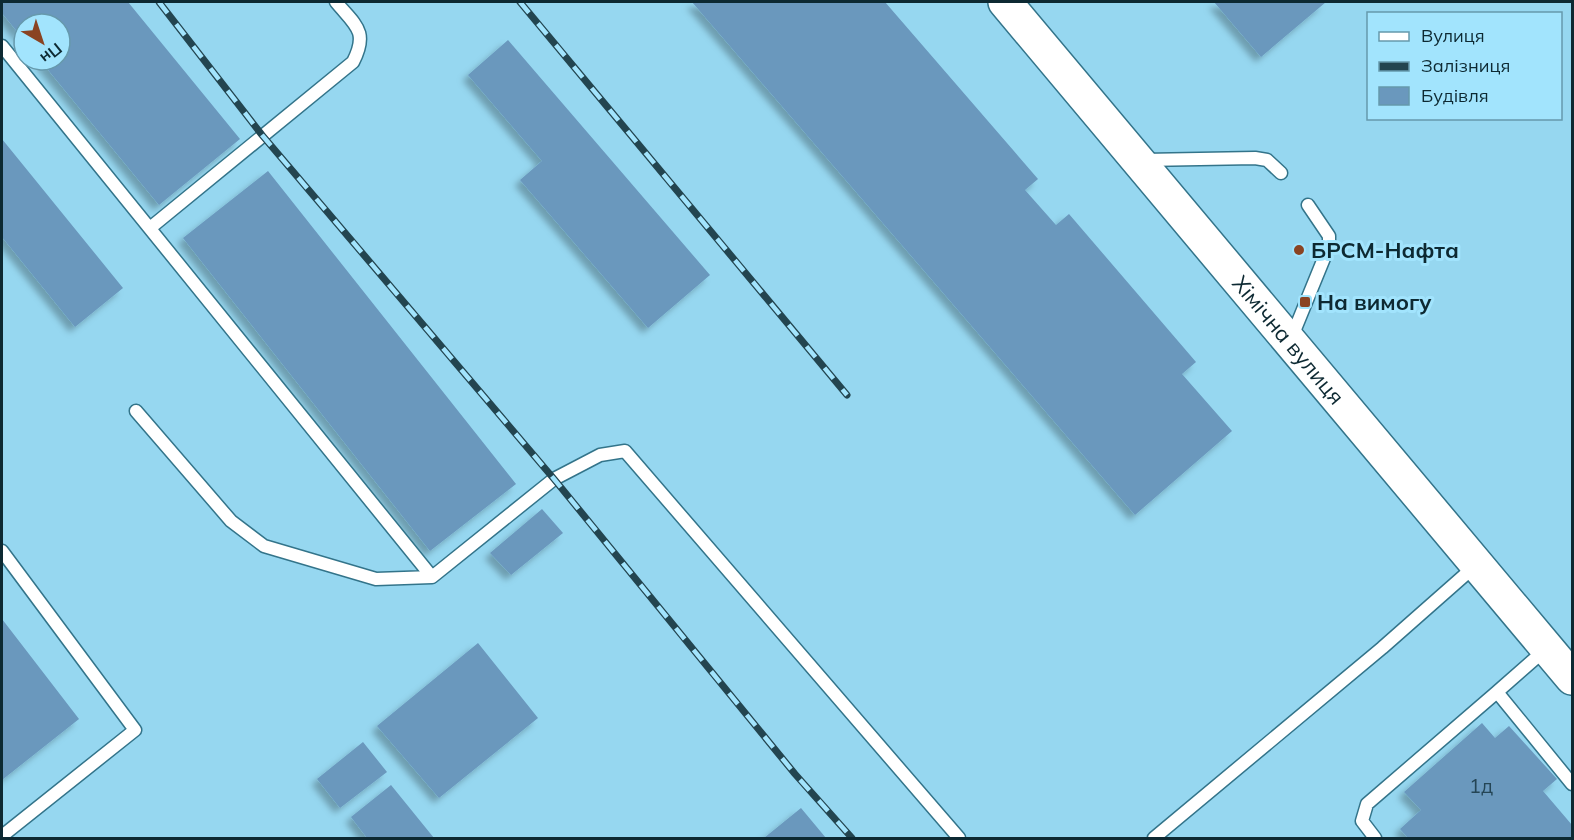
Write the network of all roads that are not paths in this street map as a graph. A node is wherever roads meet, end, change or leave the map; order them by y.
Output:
1 (336, 2) edge
2 (1005, 2) edge
3 (2, 46) edge
4 (1137, 160) junction
5 (1281, 173) dead end
6 (1308, 205) dead end
7 (150, 228) junction
8 (1290, 343) junction
9 (136, 411) dead end
10 (2, 551) edge
11 (1476, 565) junction
12 (432, 577) junction
13 (1547, 648) junction
14 (1572, 678) edge
15 (1497, 692) junction
16 (1572, 784) edge
17 (2, 836) edge
18 (959, 838) edge
19 (1154, 838) edge
20 (1375, 838) edge

1 - 7 lane
2 - 4 main road, Хімічна вулиця
3 - 7 lane
4 - 5 lane
4 - 8 main road, Хімічна вулиця
6 - 8 lane
7 - 12 lane
8 - 11 main road, Хімічна вулиця
9 - 12 lane
10 - 17 lane
11 - 13 main road, Хімічна вулиця
11 - 19 lane
12 - 18 lane
13 - 14 main road, Хімічна вулиця
13 - 15 lane
15 - 16 lane
15 - 20 lane

